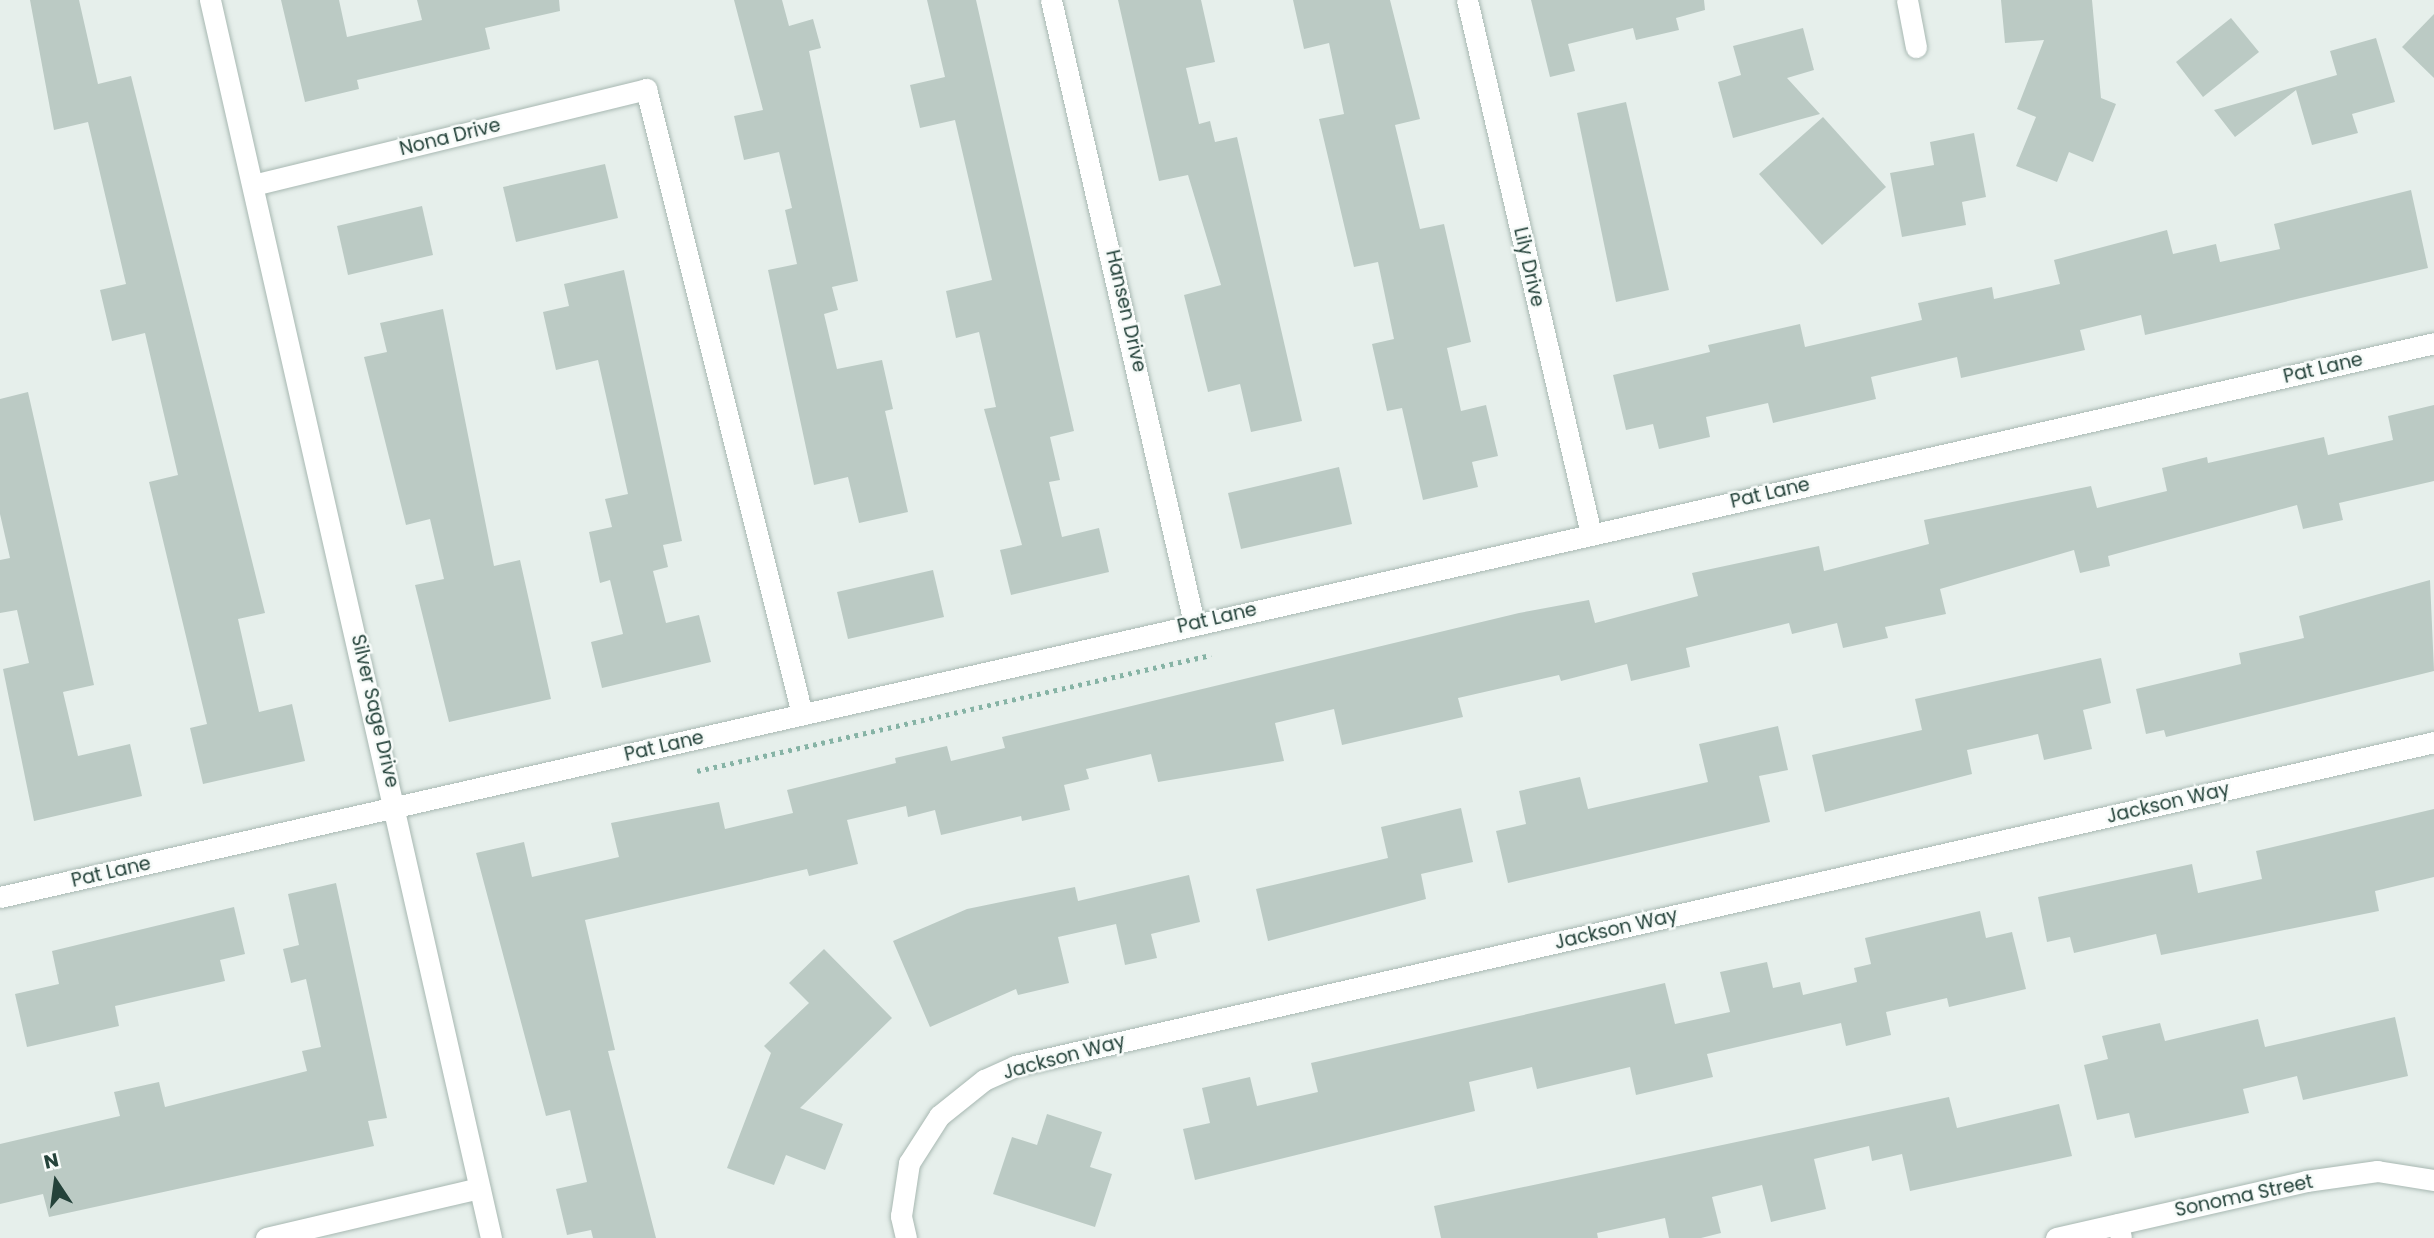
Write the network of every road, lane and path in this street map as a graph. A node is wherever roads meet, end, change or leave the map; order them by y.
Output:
1 (210, 0) edge
2 (1051, 0) edge
3 (1467, 0) edge
4 (1907, 0) edge
5 (1916, 47) dead end
6 (253, 185) junction
7 (2434, 343) edge
8 (1591, 534) junction
9 (1194, 623) junction
10 (1211, 655) dead end
11 (802, 714) junction
12 (2434, 742) edge
13 (697, 771) dead end
14 (397, 807) junction
15 (0, 897) edge
16 (2434, 1180) edge
17 (479, 1188) junction
18 (2120, 1231) edge
19 (266, 1238) edge
20 (491, 1238) edge
21 (906, 1238) edge
22 (2056, 1238) edge

1 - 6 street, Silver Sage Drive
2 - 9 street, Hansen Drive
3 - 8 street, Lily Drive
4 - 5 street
6 - 11 street, Nona Drive
6 - 14 street, Silver Sage Drive
7 - 8 street, Pat Lane
8 - 9 street, Pat Lane
9 - 11 street, Pat Lane
10 - 13 path
11 - 14 street, Pat Lane
12 - 21 street, Jackson Way
14 - 15 street, Pat Lane
14 - 17 street, Silver Sage Drive
16 - 18 street, Sonoma Street
17 - 19 street
17 - 20 street, Silver Sage Drive
18 - 22 street, Sonoma Street

